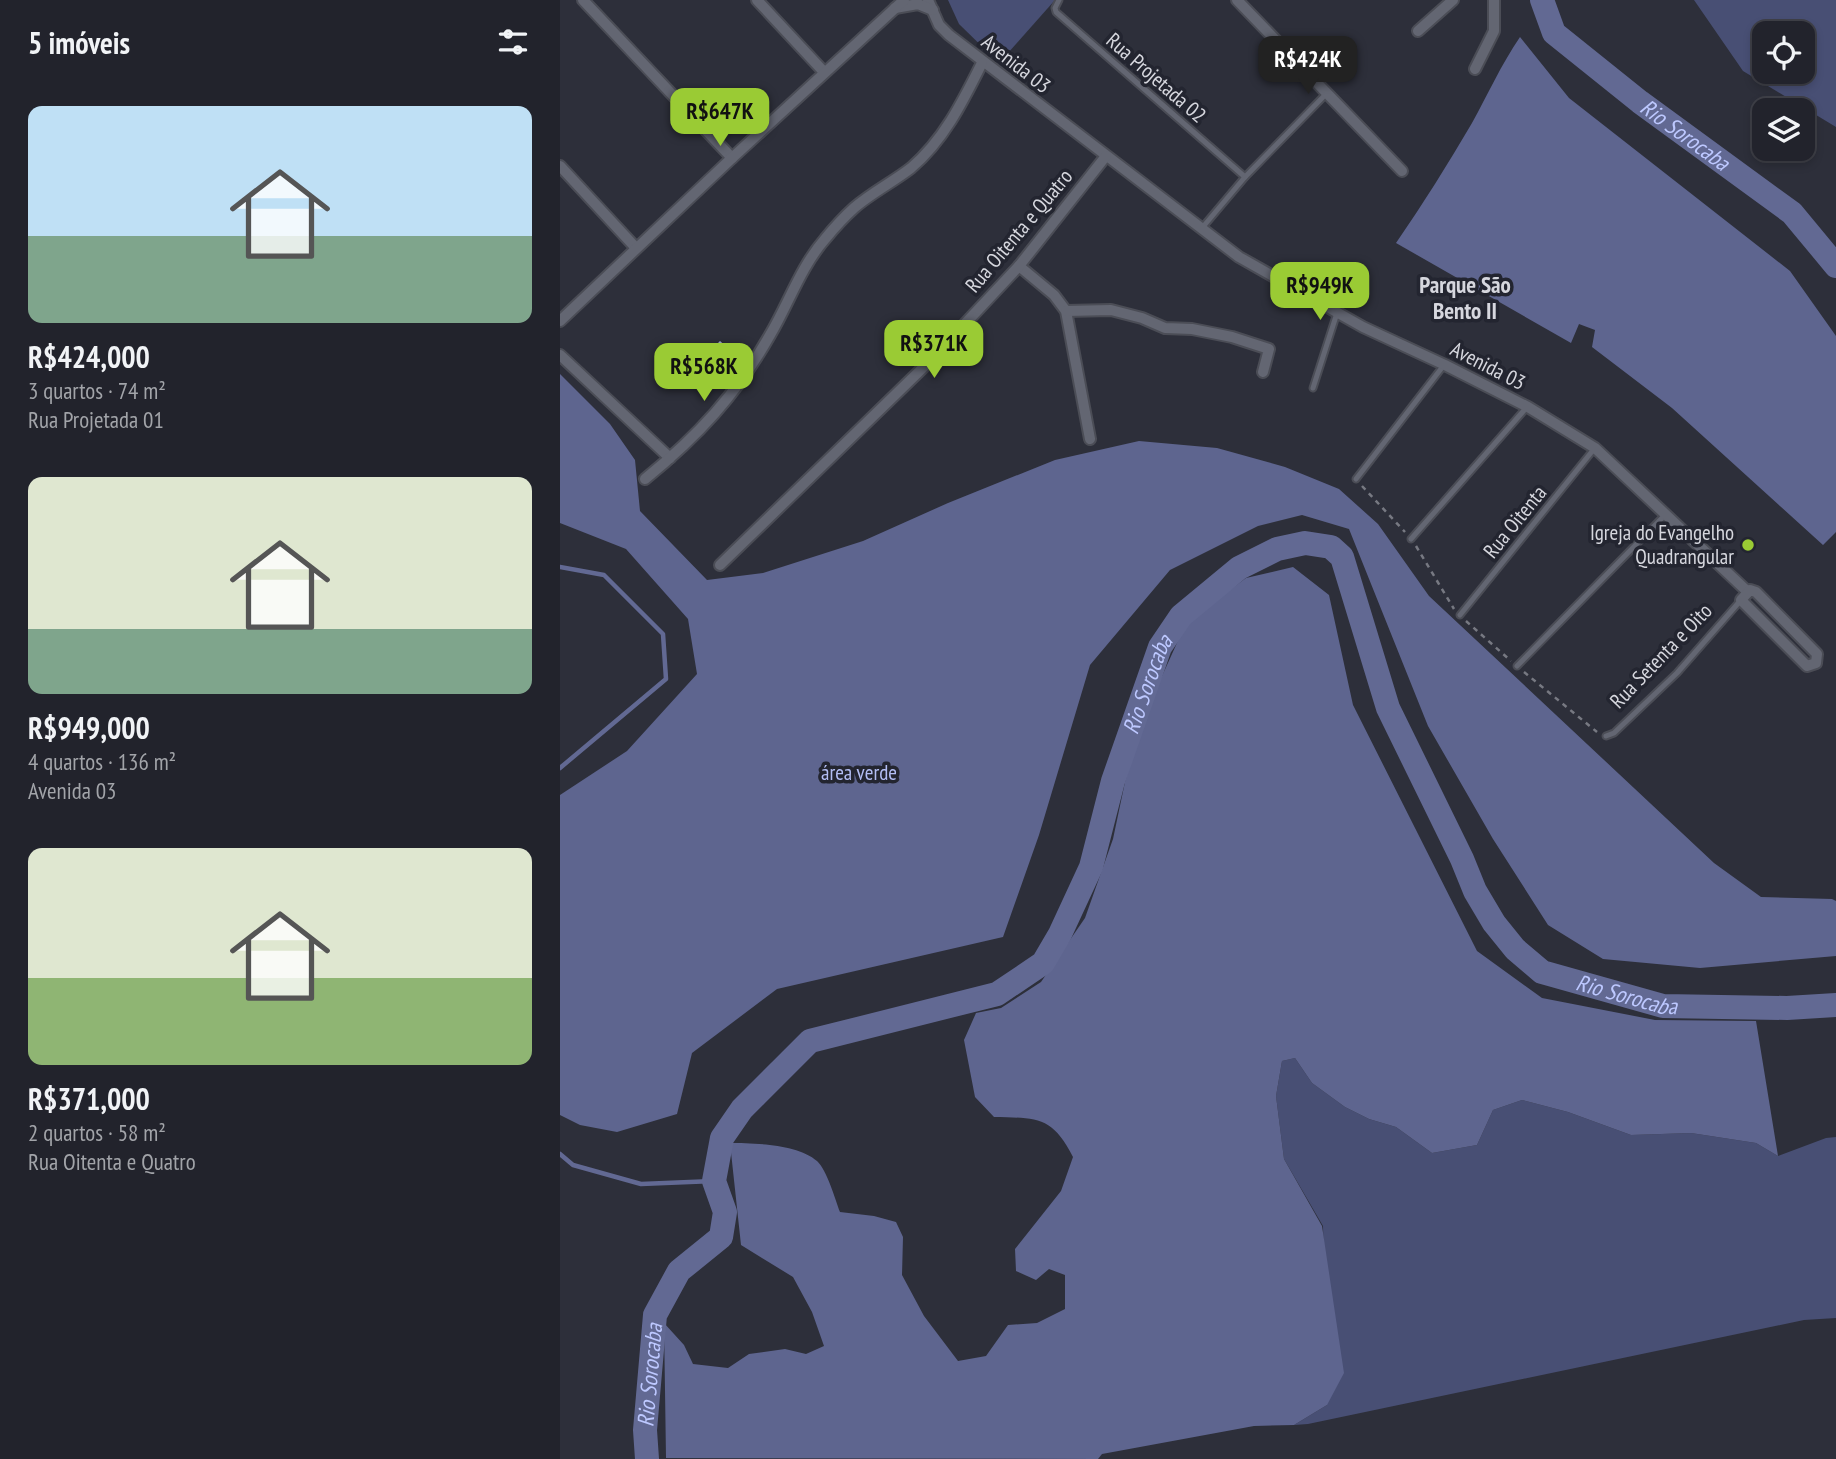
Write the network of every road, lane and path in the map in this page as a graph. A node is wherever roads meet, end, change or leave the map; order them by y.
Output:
1 (583, 0) edge
2 (757, 0) edge
3 (904, 0) edge
4 (1059, 0) edge
5 (1237, 0) edge
6 (1453, 0) edge
7 (1494, 0) edge
8 (930, 5) edge
9 (894, 9) junction
10 (1418, 31) dead end
11 (982, 63) junction
12 (1475, 69) dead end
13 (824, 72) junction
14 (1327, 93) junction
15 (1106, 156) junction
16 (732, 158) junction
17 (560, 166) edge
18 (1402, 171) dead end
19 (1245, 177) junction
20 (1202, 228) junction
21 (636, 248) junction
22 (1019, 266) junction
23 (1066, 311) junction
24 (1337, 313) junction
25 (560, 321) edge
26 (560, 355) edge
27 (1445, 365) junction
28 (1263, 372) dead end
29 (1313, 388) dead end
30 (1528, 407) junction
31 (1090, 439) dead end
32 (1595, 448) junction
33 (670, 458) junction
34 (645, 479) dead end
35 (1356, 479) joint
36 (1666, 514) junction
37 (1411, 539) junction
38 (720, 565) dead end
39 (1745, 596) junction
40 (1460, 615) junction
41 (1517, 666) junction
42 (1606, 736) joint

1 - 16 street
2 - 13 street
3 - 9 street
4 - 19 lane, Rua Projetada 02
5 - 14 street
6 - 10 street
7 - 12 street
8 - 9 street
8 - 11 street, Avenida 03
9 - 13 street
11 - 15 street, Avenida 03
11 - 33 street
13 - 16 street
14 - 18 street
14 - 19 lane
15 - 20 street, Avenida 03
15 - 22 street, Rua Oitenta e Quatro
16 - 21 street
17 - 21 street
19 - 20 lane
20 - 24 street, Avenida 03
21 - 25 street
22 - 23 street
22 - 38 street, Rua Oitenta e Quatro
23 - 28 street
23 - 31 street
24 - 27 street, Avenida 03
24 - 29 lane
26 - 33 street
27 - 30 street, Avenida 03
27 - 35 lane
30 - 32 street, Avenida 03
30 - 37 lane
32 - 36 street, Avenida 03
32 - 40 lane, Rua Oitenta
33 - 34 street
35 - 37 path
36 - 39 street, Avenida 03
36 - 41 lane
37 - 40 path
39 - 39 street
39 - 42 lane, Rua Setenta e Oito
40 - 41 path
41 - 42 path

